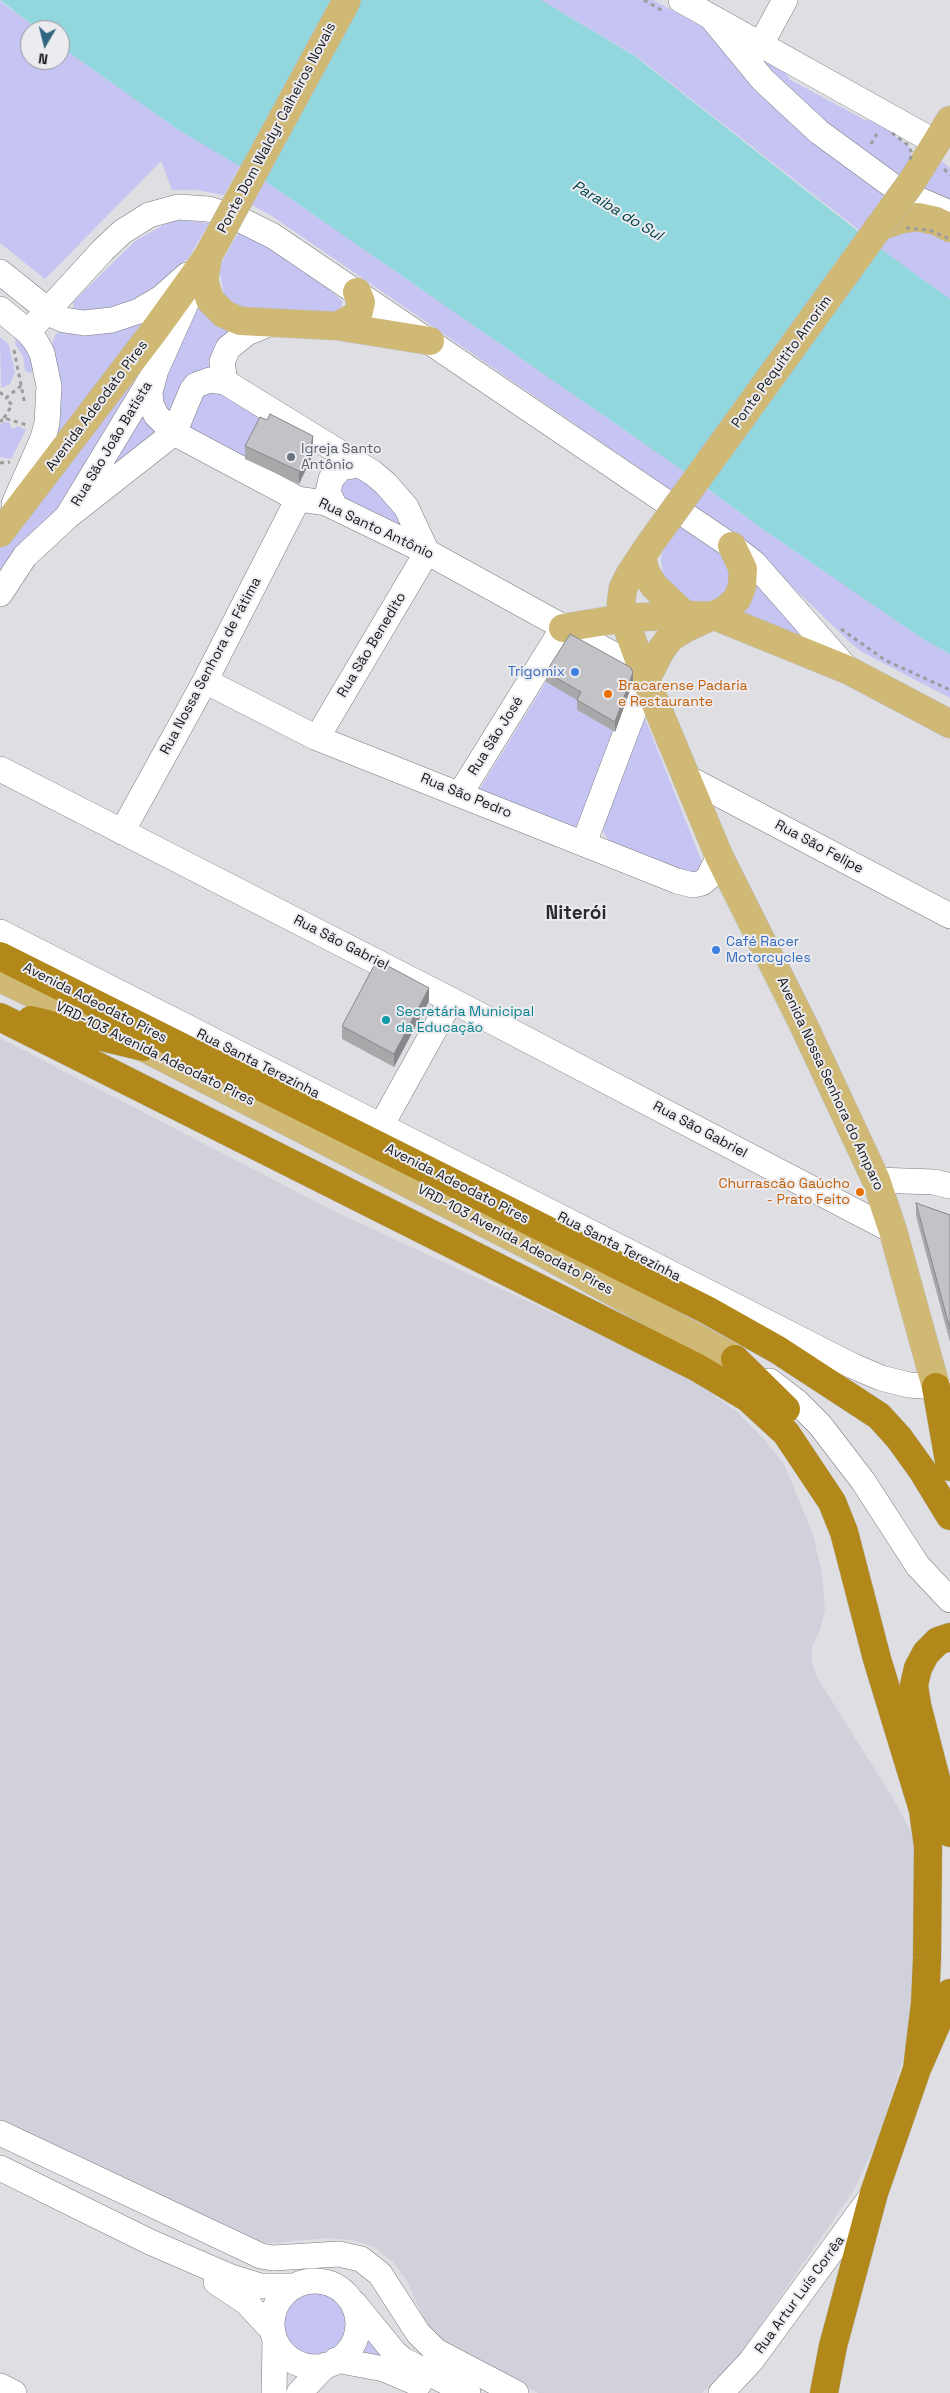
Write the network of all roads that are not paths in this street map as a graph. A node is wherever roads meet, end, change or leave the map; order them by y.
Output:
1 (347, 0) edge
2 (681, 0) edge
3 (785, 0) edge
4 (711, 17) junction
5 (761, 44) junction
6 (950, 120) edge
7 (937, 143) junction
8 (950, 214) edge
9 (878, 227) junction
10 (950, 228) edge
11 (208, 256) junction
12 (0, 272) edge
13 (357, 292) junction
14 (0, 309) edge
15 (48, 310) junction
16 (272, 323) junction
17 (337, 326) junction
18 (20, 339) junction
19 (430, 341) junction
20 (156, 370) junction
21 (225, 382) junction
22 (174, 433) junction
23 (359, 465) junction
24 (298, 499) junction
25 (336, 507) junction
26 (67, 517) junction
27 (2, 529) edge
28 (732, 546) junction
29 (646, 550) junction
30 (427, 552) junction
31 (0, 594) edge
32 (684, 615) junction
33 (715, 616) junction
34 (624, 618) junction
35 (563, 628) junction
36 (848, 670) junction
37 (644, 675) junction
38 (205, 681) junction
39 (950, 724) edge
40 (317, 738) junction
41 (0, 769) edge
42 (688, 778) junction
43 (460, 794) junction
44 (122, 832) junction
45 (584, 843) junction
46 (719, 856) junction
47 (950, 916) edge
48 (0, 932) edge
49 (0, 956) edge
50 (0, 978) edge
51 (451, 1000) junction
52 (0, 1012) edge
53 (0, 1017) edge
54 (143, 1047) junction
55 (381, 1126) junction
56 (876, 1180) junction
57 (950, 1186) edge
58 (893, 1231) junction
59 (735, 1359) junction
60 (943, 1392) edge
61 (950, 1433) edge
62 (950, 1467) edge
63 (832, 1502) junction
64 (950, 1516) edge
65 (918, 1566) junction
66 (950, 1585) edge
67 (950, 1600) edge
68 (950, 1637) edge
69 (950, 1833) edge
70 (950, 1993) edge
71 (917, 2069) junction
72 (0, 2133) edge
73 (0, 2168) edge
74 (874, 2193) junction
75 (150, 2242) junction
76 (294, 2286) junction
77 (352, 2300) junction
78 (273, 2336) junction
79 (331, 2363) junction
80 (0, 2386) edge
81 (14, 2393) edge
82 (274, 2393) edge
83 (299, 2393) edge
84 (439, 2393) edge
85 (468, 2393) edge
86 (516, 2393) edge
87 (721, 2393) edge
88 (824, 2393) edge

1 - 11 main road, Ponte Dom Waldyr Calheiros Novais, bridge
2 - 4 street
3 - 5 street
4 - 5 street
4 - 8 street
5 - 7 street
6 - 7 main road, Ponte Pequitito Amorim
7 - 9 main road, Ponte Pequitito Amorim, bridge
9 - 10 main road
9 - 29 main road, Ponte Pequitito Amorim, bridge
11 - 15 street
11 - 16 main road
11 - 20 street, Rua Santo Antônio
11 - 27 main road, Avenida Adeodato Pires
12 - 15 street
13 - 15 street
13 - 17 main road
13 - 19 street
14 - 18 street
15 - 18 street
16 - 17 main road
16 - 21 street
17 - 19 main road
18 - 27 street
19 - 28 street
20 - 22 street, Rua Santo Antônio
20 - 26 street, Rua São João Batista
21 - 22 street
21 - 23 street
22 - 24 street, Rua Santo Antônio
22 - 26 street, Rua São João Batista
23 - 25 street
23 - 30 street
24 - 25 street, Rua Santo Antônio
24 - 38 street, Rua Nossa Senhora de Fátima
25 - 30 street, Rua Santo Antônio
26 - 31 street, Rua São João Batista
28 - 33 main road
28 - 36 street
29 - 32 main road
29 - 34 main road, Avenida Nossa Senhora do Amparo
30 - 35 street, Rua Santo Antônio
30 - 40 street, Rua São Benedito
32 - 33 main road
32 - 34 main road
33 - 36 main road
33 - 37 main road
34 - 35 main road
34 - 37 main road, Avenida Nossa Senhora do Amparo
35 - 37 street, Rua Santo Antônio
35 - 43 street, Rua São José
36 - 39 main road
37 - 42 main road, Avenida Nossa Senhora do Amparo
37 - 45 street
38 - 40 street, Rua São Pedro
38 - 44 street, Rua Nossa Senhora de Fátima
40 - 43 street, Rua São Pedro
41 - 44 street, Rua São Gabriel
42 - 46 main road, Avenida Nossa Senhora do Amparo
42 - 47 street, Rua São Felipe
43 - 45 street, Rua São Pedro
44 - 51 street, Rua São Gabriel
45 - 46 street, Rua São Pedro
46 - 56 main road, Avenida Nossa Senhora do Amparo
48 - 55 street, Rua Santa Terezinha
49 - 64 highway, Avenida Adeodato Pires
50 - 54 main road, VRD-103 Avenida Adeodato Pires
51 - 55 street
51 - 58 street, Rua São Gabriel
52 - 54 highway
53 - 63 highway
54 - 59 main road, VRD-103 Avenida Adeodato Pires
55 - 60 street, Rua Santa Terezinha
56 - 57 street
56 - 58 main road, Avenida Nossa Senhora do Amparo
58 - 60 main road, Avenida Nossa Senhora do Amparo
59 - 63 highway
59 - 65 street, VRD-103 Avenida Adeodato Pires
60 - 61 street
60 - 62 highway
63 - 71 highway
65 - 66 street
65 - 67 street, VRD-103 Avenida Adeodato Pires
68 - 69 highway
70 - 71 highway
71 - 74 highway
72 - 86 street
73 - 75 street
74 - 87 street, Rua Artur Luís Corrêa
74 - 88 highway
75 - 76 street
75 - 78 street
76 - 77 street
76 - 78 street
77 - 79 street
77 - 85 street
78 - 79 street
78 - 82 street
79 - 83 street
79 - 84 street
80 - 81 street

